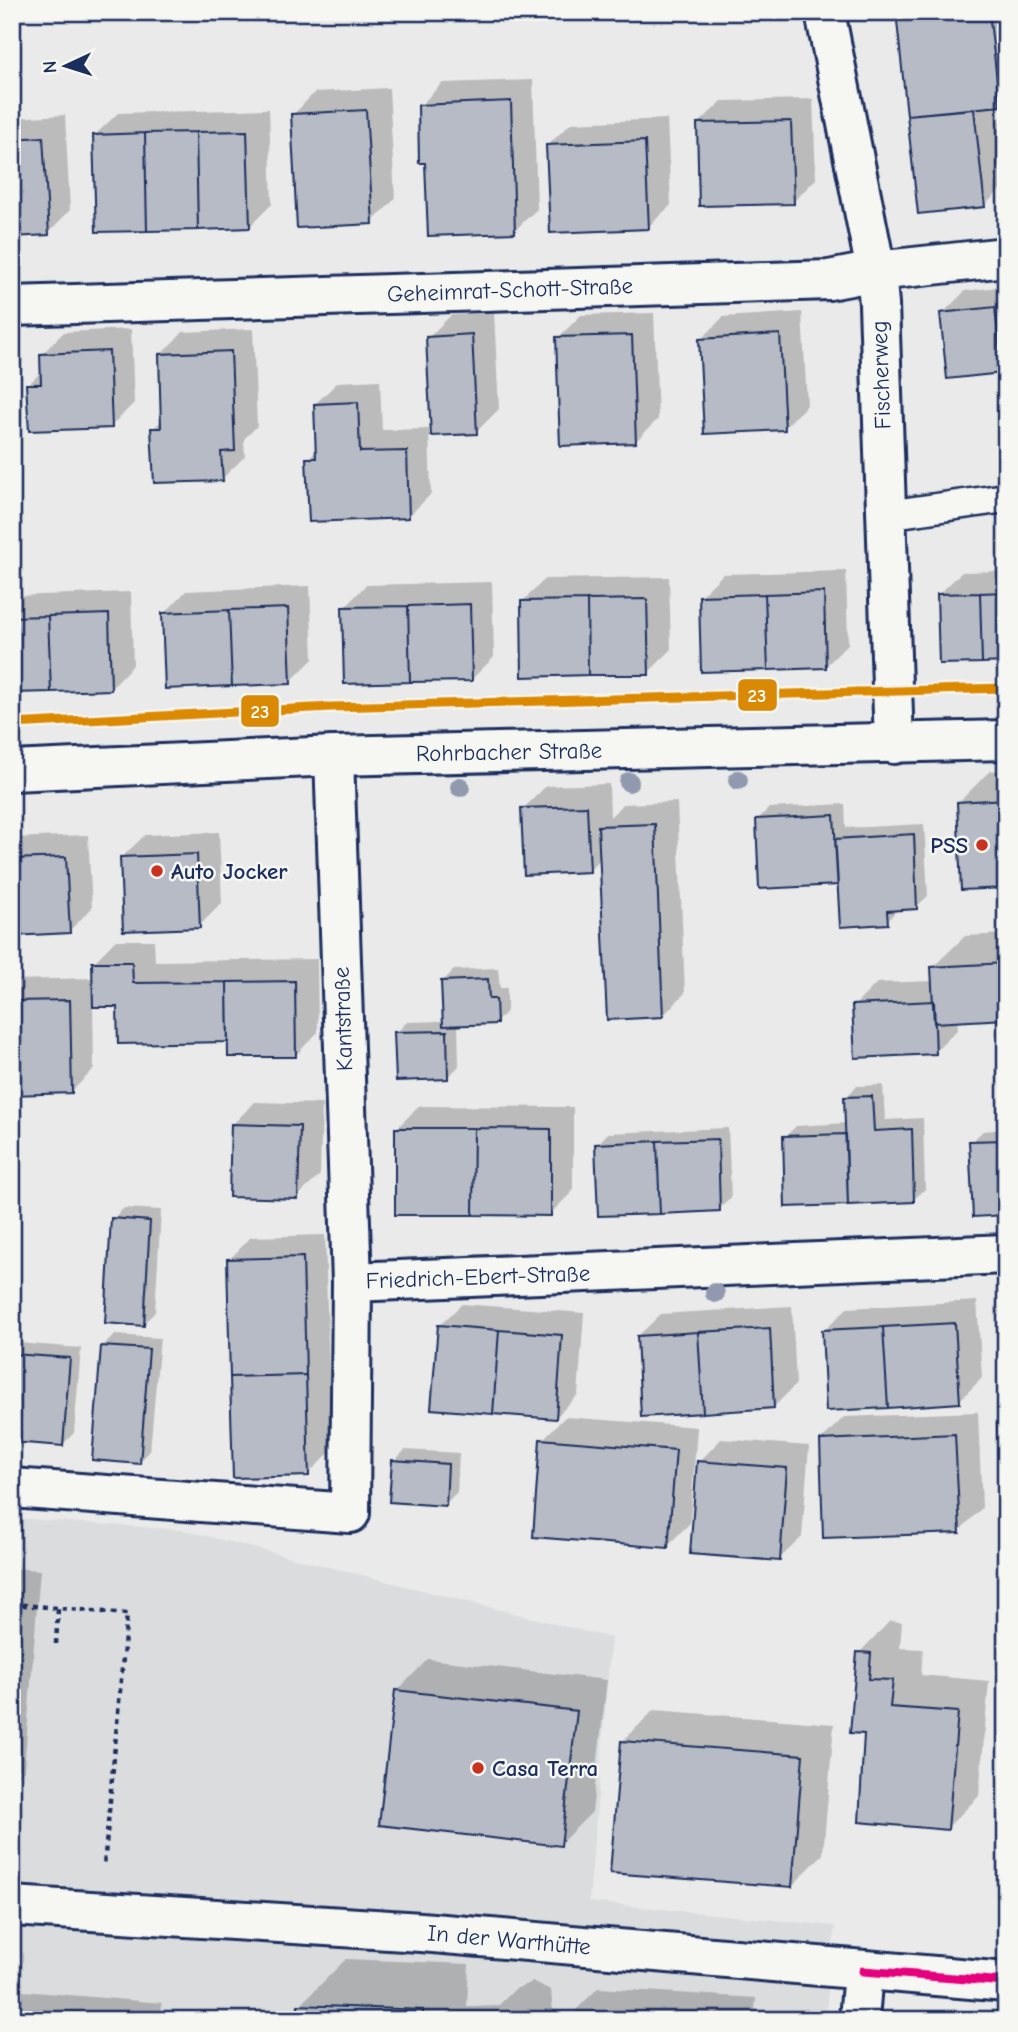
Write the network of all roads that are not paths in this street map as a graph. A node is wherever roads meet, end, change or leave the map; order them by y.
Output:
1 (825, 12) edge
2 (1006, 257) edge
3 (876, 271) junction
4 (12, 306) edge
5 (1006, 498) edge
6 (886, 515) junction
7 (1006, 740) edge
8 (894, 744) junction
9 (334, 756) junction
10 (12, 771) edge
11 (1006, 1254) edge
12 (352, 1282) junction
13 (12, 1488) edge
14 (12, 1906) edge
15 (863, 1971) junction
16 (1006, 1982) edge
17 (859, 2020) edge

1 - 3 street, Fischerweg
2 - 3 street, Geheimrat-Schott-Straße
3 - 4 street, Geheimrat-Schott-Straße
3 - 6 street, Fischerweg
5 - 6 lane
6 - 8 street, Fischerweg
7 - 8 street, Rohrbacher Straße
8 - 9 street, Rohrbacher Straße
9 - 10 street, Rohrbacher Straße
9 - 12 street, Kantstraße
11 - 12 street, Friedrich-Ebert-Straße
12 - 13 street, Friedrich-Ebert-Straße
14 - 15 street, In der Warthütte
15 - 16 street, In der Warthütte
15 - 17 street

